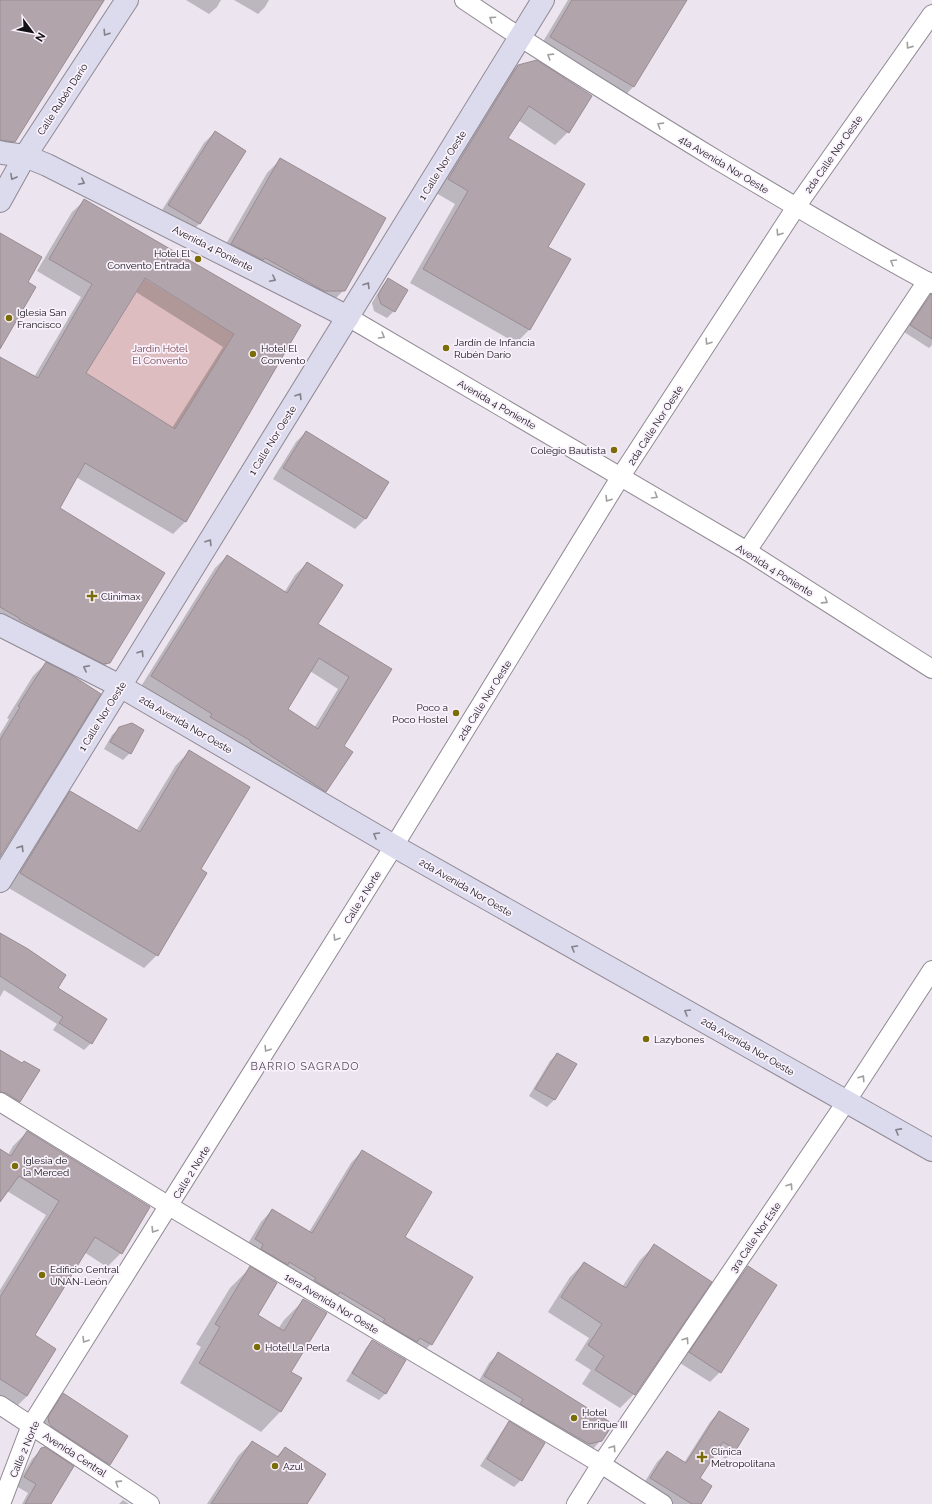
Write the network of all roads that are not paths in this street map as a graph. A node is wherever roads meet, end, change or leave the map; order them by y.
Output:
1 (127, 0) edge
2 (464, 0) edge
3 (543, 0) edge
4 (932, 14) edge
5 (520, 38) junction
6 (0, 152) edge
7 (25, 156) junction
8 (0, 201) edge
9 (796, 207) junction
10 (929, 283) edge
11 (348, 317) junction
12 (622, 476) junction
13 (747, 551) junction
14 (0, 625) edge
15 (932, 669) edge
16 (120, 686) junction
17 (394, 846) junction
18 (0, 881) edge
19 (932, 970) edge
20 (0, 1102) edge
21 (846, 1102) junction
22 (932, 1150) edge
23 (169, 1206) junction
24 (0, 1405) edge
25 (31, 1425) junction
26 (602, 1464) junction
27 (1, 1504) edge
28 (150, 1504) edge
29 (576, 1504) edge
30 (663, 1504) edge

1 -> 7 street, Calle Rubén Darío
5 -> 2 street, 4ta Avenida Nor Oeste
3 - 5 street, 1 Calle Nor Oeste
4 -> 9 street, 2da Calle Nor Oeste
9 -> 5 street, 4ta Avenida Nor Oeste
11 -> 5 street, 1 Calle Nor Oeste
6 - 7 street, Avenida 4 Poniente
7 -> 8 street, Calle Rubén Darío
7 -> 11 street, Avenida 4 Poniente
10 -> 9 street, 4ta Avenida Nor Oeste
9 -> 12 street, 2da Calle Nor Oeste
10 - 13 street
11 -> 12 street, Avenida 4 Poniente
16 -> 11 street, 1 Calle Nor Oeste
12 -> 13 street, Avenida 4 Poniente
12 -> 17 street, 2da Calle Nor Oeste
13 -> 15 street, Avenida 4 Poniente
16 -> 14 street, 2da Avenida Nor Oeste
17 -> 16 street, 2da Avenida Nor Oeste
18 -> 16 street, 1 Calle Nor Oeste
21 -> 17 street, 2da Avenida Nor Oeste
17 -> 23 street, Calle 2 Norte
21 -> 19 street, 3ra Calle Nor Este
20 - 23 street, 1era Avenida Nor Oeste
22 -> 21 street, 2da Avenida Nor Oeste
26 -> 21 street, 3ra Calle Nor Este
23 -> 25 street, Calle 2 Norte
23 - 26 street, 1era Avenida Nor Oeste
24 - 25 street, Avenida Central
25 - 27 street, Calle 2 Norte
28 -> 25 street, Avenida Central
26 - 29 street, 3ra Calle Nor Este
26 - 30 street, 1era Avenida Nor Oeste

